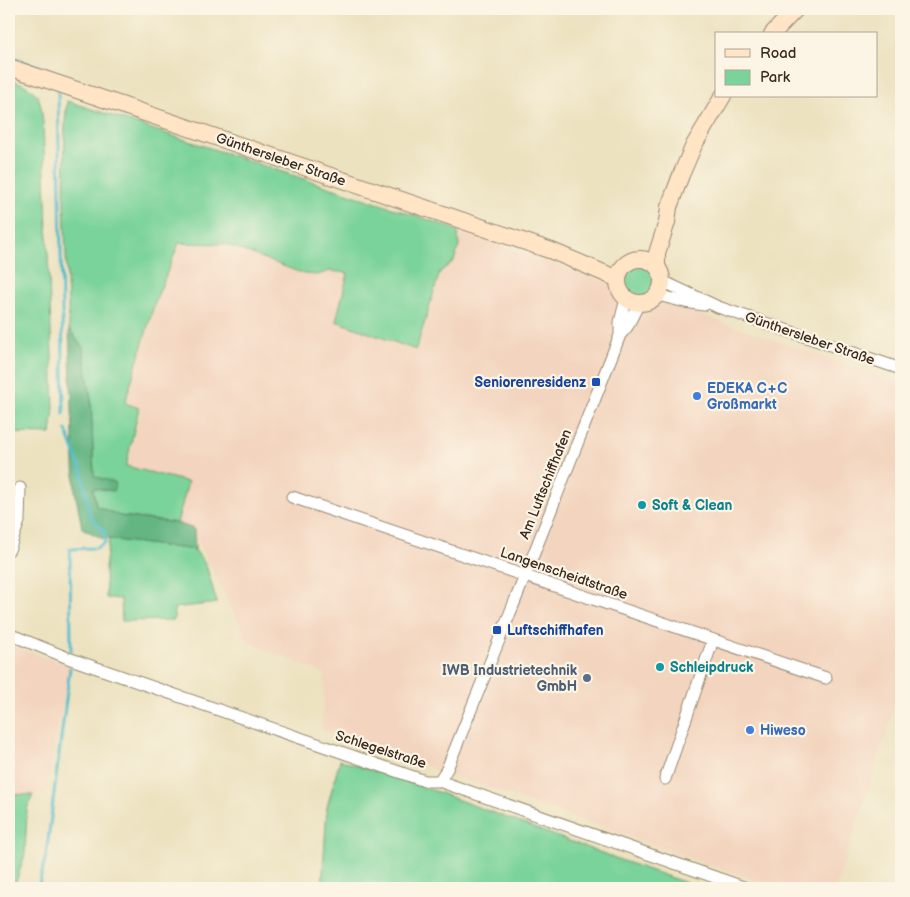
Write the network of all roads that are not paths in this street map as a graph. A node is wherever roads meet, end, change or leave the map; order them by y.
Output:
1 (796, 9) edge
2 (774, 32) edge
3 (9, 67) edge
4 (722, 98) edge
5 (669, 207) junction
6 (640, 259) junction
7 (620, 273) junction
8 (659, 281) junction
9 (633, 301) junction
10 (901, 369) edge
11 (20, 488) dead end
12 (292, 497) dead end
13 (9, 550) edge
14 (525, 576) junction
15 (9, 634) edge
16 (713, 640) junction
17 (826, 678) dead end
18 (665, 779) dead end
19 (439, 781) junction
20 (746, 888) edge

1 - 2 main road
3 - 7 main road, Günthersleber Straße
4 - 5 main road
5 - 6 main road
5 - 8 main road
6 - 7 main road
6 - 8 main road
7 - 9 main road
8 - 9 main road
8 - 10 street, Günthersleber Straße
9 - 14 street, Am Luftschiffhafen
11 - 13 street
12 - 14 street, Langenscheidtstraße
14 - 16 street, Langenscheidtstraße
14 - 19 street, Am Luftschiffhafen
15 - 19 street, Schlegelstraße
16 - 17 street, Langenscheidtstraße
16 - 18 street
19 - 20 street, Schlegelstraße

